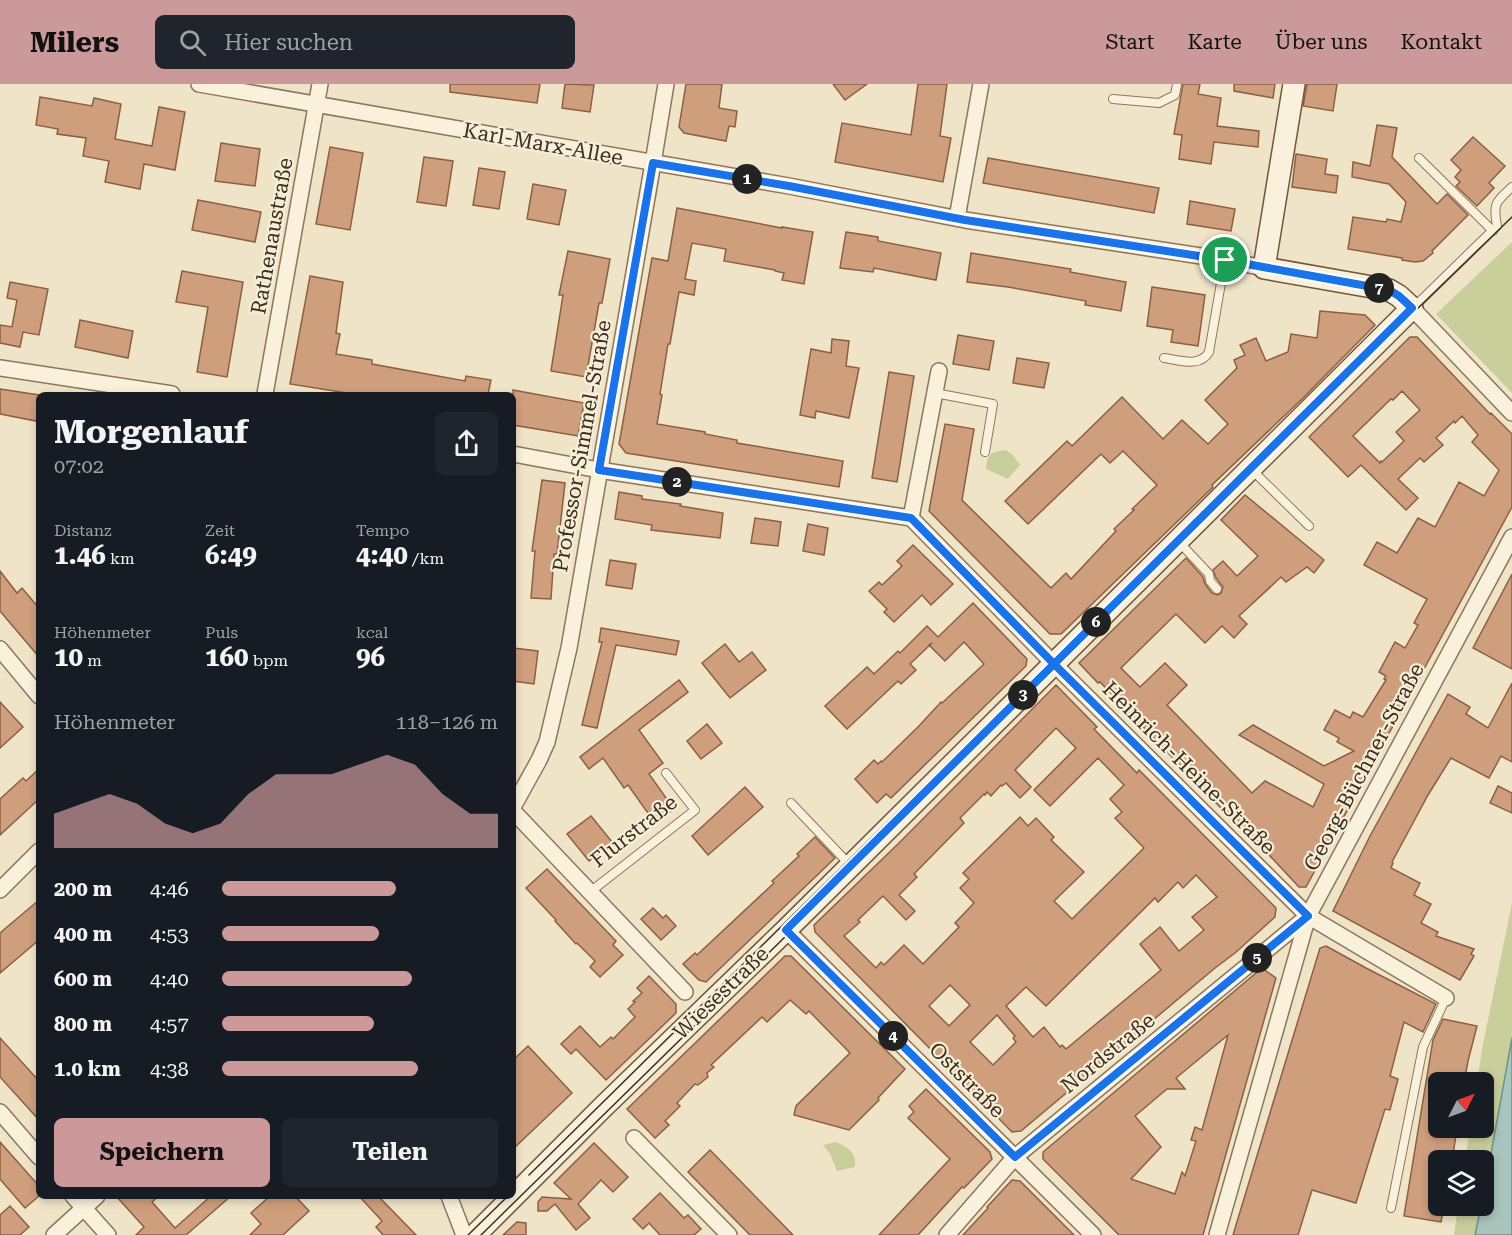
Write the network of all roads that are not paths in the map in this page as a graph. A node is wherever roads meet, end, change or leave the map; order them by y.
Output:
1 (199, 84) edge
2 (320, 84) edge
3 (666, 84) edge
4 (981, 84) edge
5 (1177, 84) edge
6 (1294, 84) edge
7 (1113, 99) dead end
8 (317, 105) junction
9 (1419, 158) dead end
10 (653, 163) junction
11 (1512, 187) edge
12 (957, 218) junction
13 (1493, 231) junction
14 (1225, 260) junction
15 (1264, 268) junction
16 (1412, 308) junction
17 (1164, 358) dead end
18 (0, 368) edge
19 (939, 371) dead end
20 (159, 392) edge
21 (265, 392) edge
22 (934, 393) junction
23 (1512, 413) edge
24 (985, 452) dead end
25 (516, 455) edge
26 (1251, 469) junction
27 (599, 470) junction
28 (911, 518) junction
29 (1309, 526) dead end
30 (1512, 537) edge
31 (1178, 541) junction
32 (1217, 589) dead end
33 (2, 657) edge
34 (1054, 664) junction
35 (36, 693) edge
36 (666, 773) dead end
37 (516, 803) edge
38 (791, 803) dead end
39 (516, 812) edge
40 (36, 854) edge
41 (850, 866) junction
42 (0, 890) edge
43 (590, 892) junction
44 (1308, 916) junction
45 (786, 930) junction
46 (685, 992) dead end
47 (1446, 998) joint
48 (0, 1112) edge
49 (634, 1138) dead end
50 (36, 1154) edge
51 (1015, 1157) junction
52 (516, 1194) edge
53 (76, 1199) edge
54 (94, 1199) edge
55 (450, 1199) edge
56 (511, 1199) edge
57 (84, 1208) junction
58 (1391, 1208) dead end
59 (54, 1235) edge
60 (108, 1235) edge
61 (464, 1235) edge
62 (475, 1235) edge
63 (729, 1235) edge
64 (947, 1235) edge
65 (1093, 1235) edge
66 (1217, 1235) edge

1 - 8 street, Karl-Marx-Allee
2 - 8 street, Rathenaustraße
3 - 10 street, Professor-Simmel-Straße
4 - 12 street
5 - 7 lane
6 - 15 street
8 - 10 street, Karl-Marx-Allee
8 - 21 street, Rathenaustraße
9 - 13 lane
10 - 12 street, Karl-Marx-Allee
10 - 27 street, Professor-Simmel-Straße
11 - 13 lane
12 - 14 street, Karl-Marx-Allee
13 - 16 lane, Wiesestraße
14 - 15 street, Karl-Marx-Allee
14 - 17 lane
15 - 16 street, Karl-Marx-Allee
16 - 23 street
16 - 26 street, Wiesestraße
18 - 20 street
19 - 22 street
22 - 24 lane
22 - 28 street
25 - 27 street
26 - 29 lane
26 - 31 street, Wiesestraße
27 - 28 street
27 - 37 street, Professor-Simmel-Straße
28 - 34 street, Heinrich-Heine-Straße
30 - 44 street, Georg-Büchner-Straße
31 - 32 lane
31 - 34 street, Wiesestraße
33 - 35 street
34 - 41 street, Wiesestraße
34 - 44 street, Heinrich-Heine-Straße
36 - 43 lane, Flurstraße
38 - 41 lane
39 - 43 street, Flurstraße
40 - 42 street
41 - 45 street, Wiesestraße
43 - 46 street, Flurstraße
44 - 47 street, Heinrich-Heine-Straße
44 - 51 street, Nordstraße
44 - 66 street, Georg-Büchner-Straße
45 - 51 street, Oststraße
45 - 52 street, Wiesestraße
47 - 58 lane
48 - 50 street
49 - 63 street
51 - 64 street, Nordstraße
51 - 65 street, Oststraße
53 - 57 street
54 - 57 street
55 - 61 street
56 - 62 street, Wiesestraße
57 - 59 street
57 - 60 street

